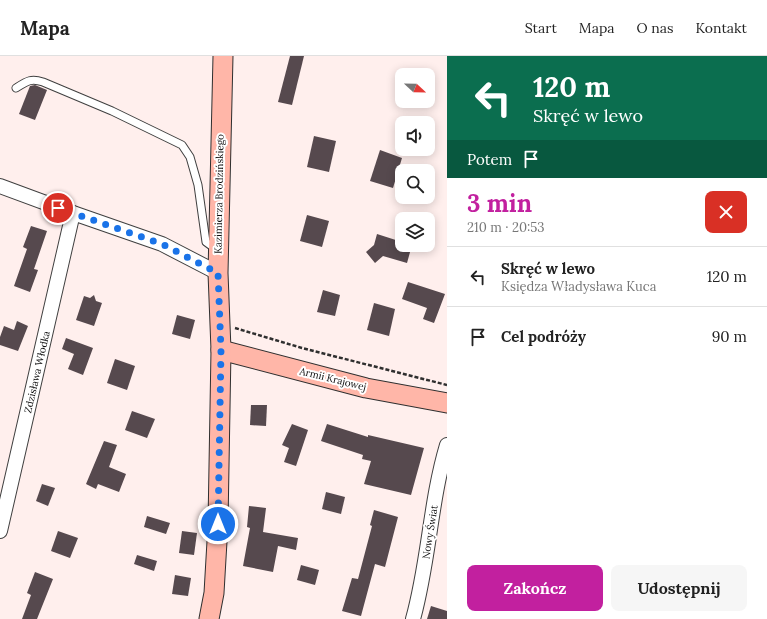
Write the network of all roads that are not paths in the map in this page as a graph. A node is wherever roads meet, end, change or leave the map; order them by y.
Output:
1 (223, 56) edge
2 (16, 88) dead end
3 (0, 186) edge
4 (73, 213) junction
5 (219, 252) junction
6 (218, 273) junction
7 (221, 350) junction
8 (447, 403) edge
9 (447, 445) edge
10 (0, 531) edge
11 (209, 619) edge
12 (413, 619) edge

1 - 5 main road, Kazimierza Brodzińskiego
2 - 5 lane
3 - 4 street
4 - 6 street
4 - 10 street, Zdzisława Włodka
5 - 6 main road, Kazimierza Brodzińskiego
6 - 7 main road, Kazimierza Brodzińskiego
7 - 8 main road, Armii Krajowej
7 - 11 main road, Kazimierza Brodzińskiego
9 - 12 street, Nowy Świat

